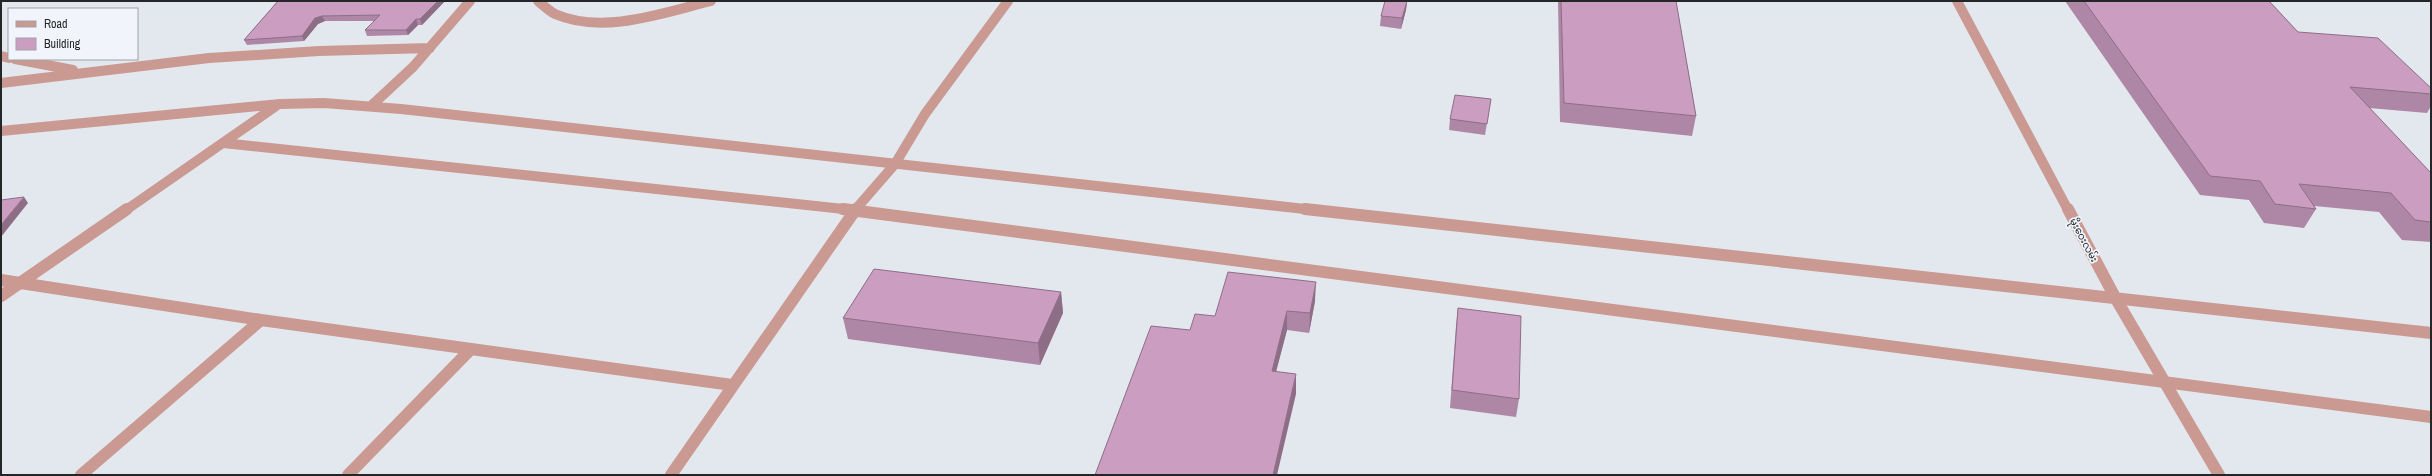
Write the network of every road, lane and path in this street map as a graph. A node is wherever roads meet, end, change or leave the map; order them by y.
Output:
1 (470, 1) edge
2 (538, 1) edge
3 (712, 1) edge
4 (1008, 1) edge
5 (1956, 1) edge
6 (430, 48) junction
7 (20, 60) edge
8 (84, 72) junction
9 (1, 83) edge
10 (280, 104) junction
11 (371, 106) junction
12 (1, 132) edge
13 (223, 143) junction
14 (895, 164) junction
15 (855, 210) junction
16 (1, 280) edge
17 (21, 281) junction
18 (1, 296) edge
19 (2116, 299) junction
20 (261, 320) junction
21 (2431, 333) edge
22 (470, 350) junction
23 (2166, 382) junction
24 (732, 385) junction
25 (2431, 417) edge
26 (80, 475) edge
27 (348, 475) edge
28 (671, 475) edge
29 (2219, 475) edge

1 - 6 street
2 - 3 street
4 - 14 street
5 - 19 street, မိုးဝေးလမ်း
6 - 8 street
6 - 11 street
7 - 8 street
8 - 9 street
10 - 11 street
10 - 12 street
10 - 13 street
11 - 14 street
13 - 15 street
13 - 17 street
14 - 15 street
14 - 19 street
15 - 23 street
15 - 24 street
16 - 17 street
17 - 18 street
17 - 20 street
19 - 21 street
19 - 23 street, မိုးဝေးလမ်း
20 - 22 street
20 - 26 street
22 - 24 street
22 - 27 street
23 - 25 street
23 - 29 street, မိုးဝေးလမ်း
24 - 28 street

